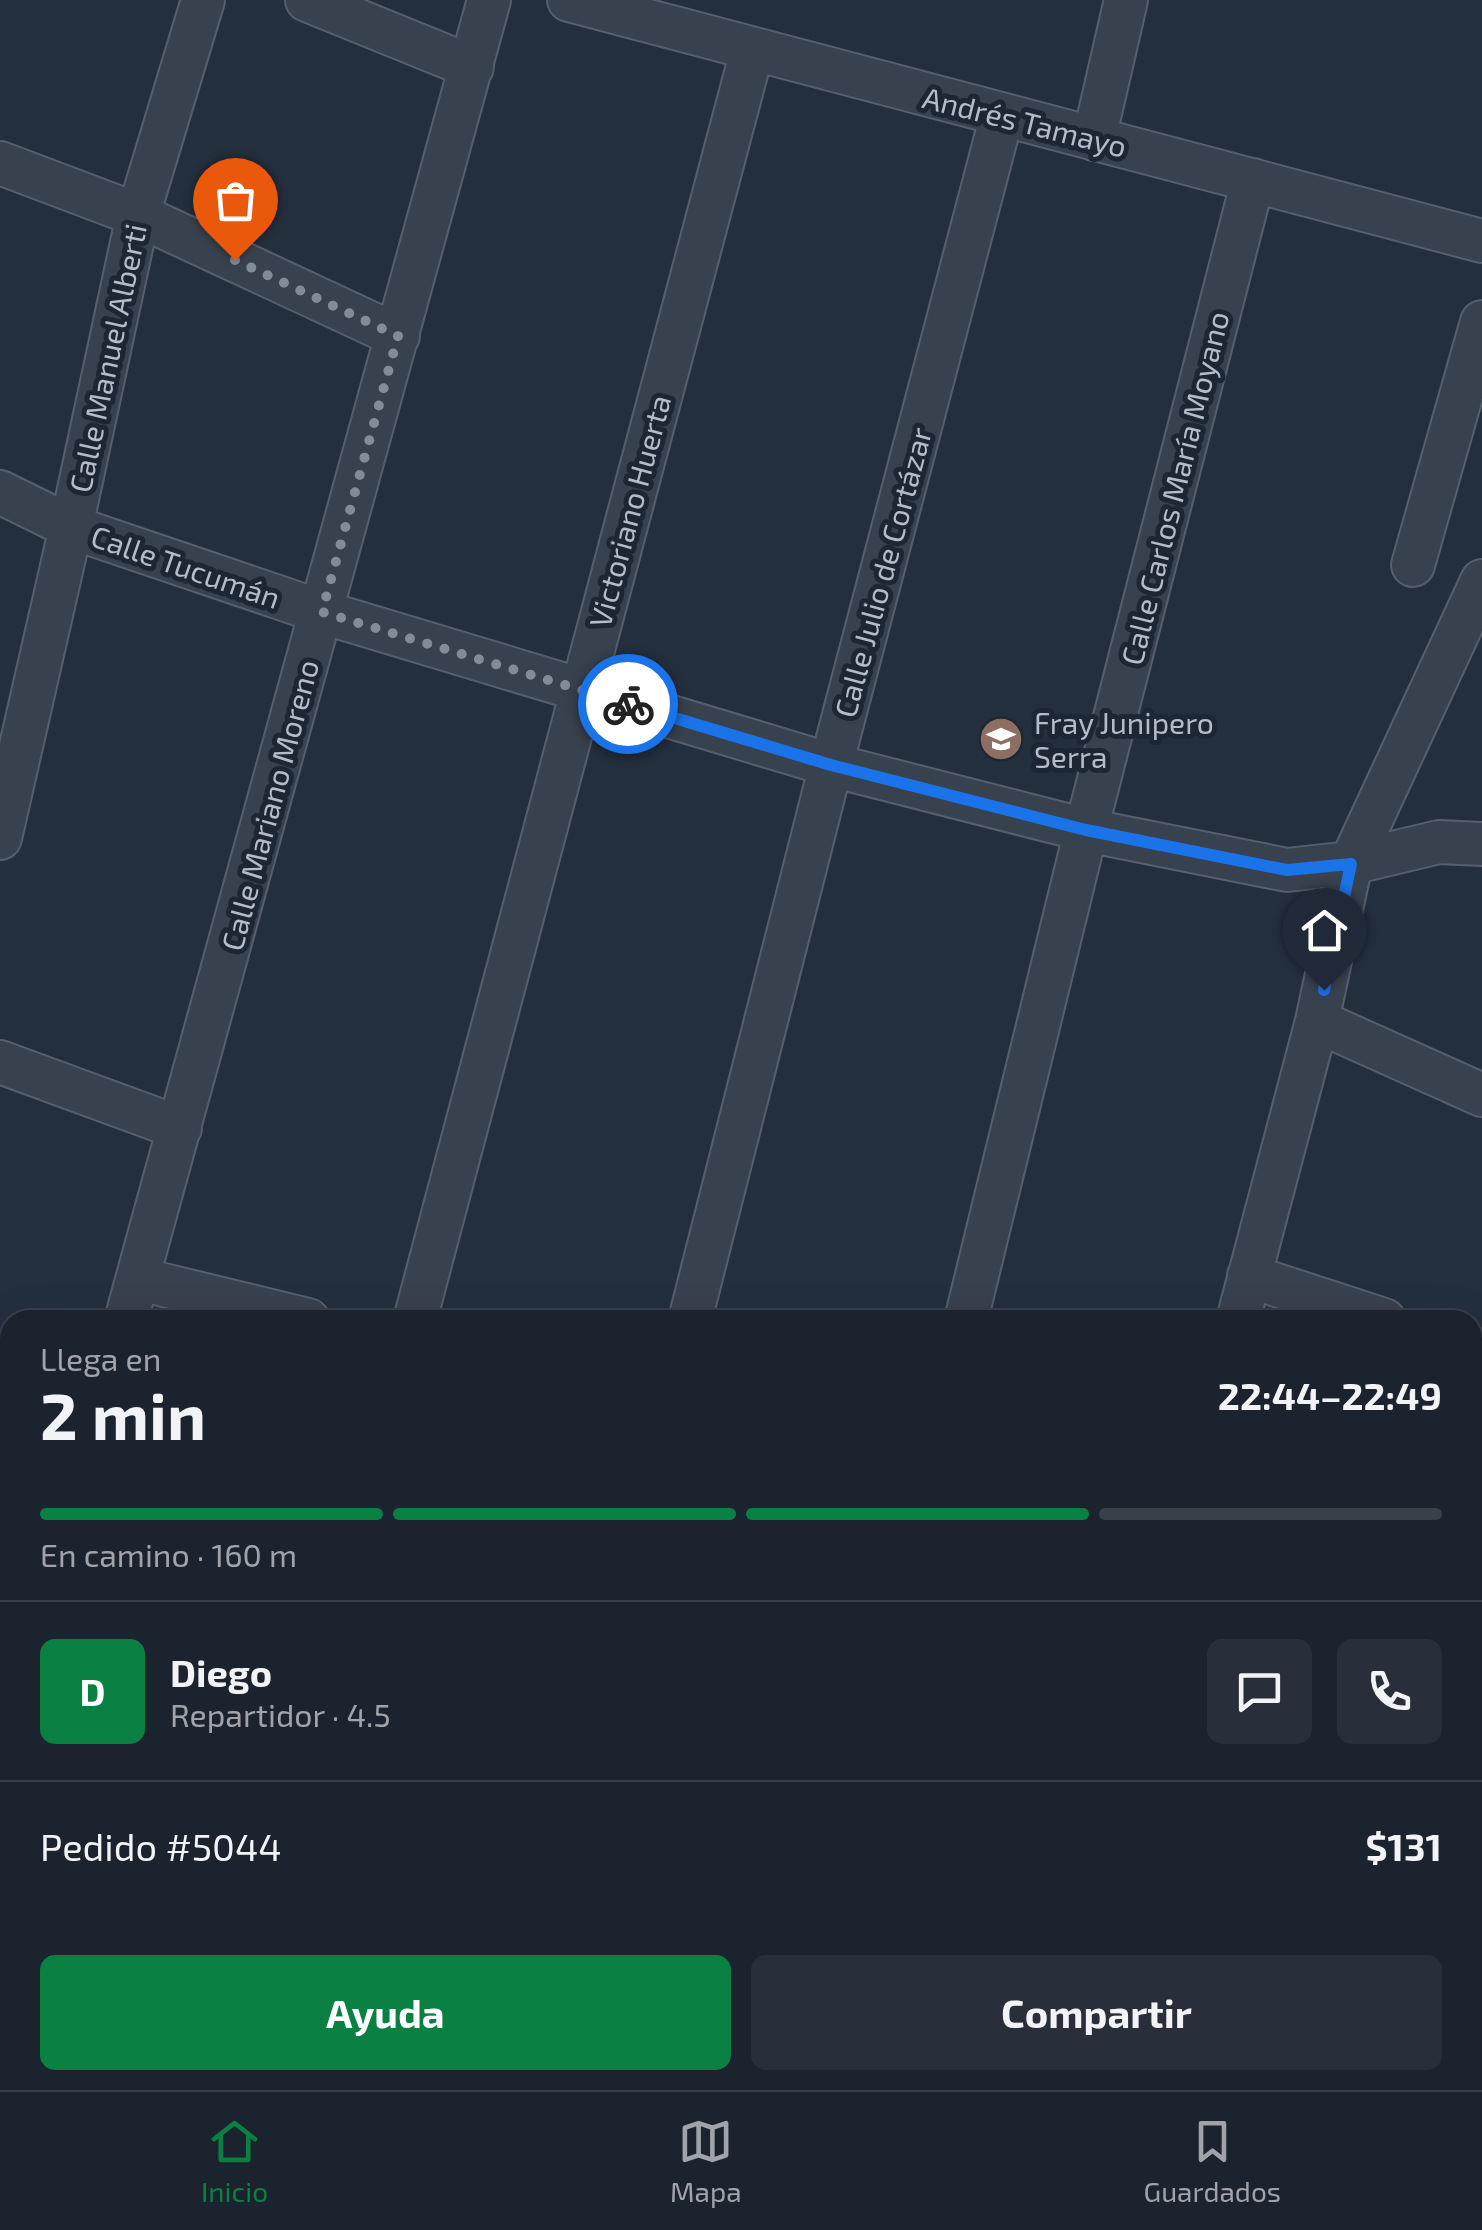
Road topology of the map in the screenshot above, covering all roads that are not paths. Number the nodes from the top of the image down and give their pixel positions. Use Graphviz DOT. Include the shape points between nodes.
graph roads {
  1 [pos="203,0"];
  2 [pos="307,0"];
  3 [pos="489,0"];
  4 [pos="569,0"];
  5 [pos="1126,0"];
  6 [pos="752,51"];
  7 [pos="472,66"];
  8 [pos="1002,115"];
  9 [pos="1094,139"];
  10 [pos="0,163"];
  11 [pos="1253,180"];
  12 [pos="138,215"];
  13 [pos="1482,241"];
  14 [pos="1482,322"];
  15 [pos="398,336"];
  16 [pos="0,492"];
  17 [pos="71,527"];
  18 [pos="1414,566"];
  19 [pos="1482,581"];
  20 [pos="322,612"];
  21 [pos="581,690"];
  22 [pos="831,765"];
  23 [pos="1086,830"];
  24 [pos="0,838"];
  25 [pos="1482,844"];
  26 [pos="1351,864"];
  27 [pos="1316,1022"];
  28 [pos="0,1062"];
  29 [pos="1482,1095"];
  30 [pos="180,1128"];
  31 [pos="1249,1276"];
  32 [pos="139,1280"];
  33 [pos="129,1310"];
  34 [pos="266,1310"];
  35 [pos="418,1310"];
  36 [pos="693,1310"];
  37 [pos="968,1310"];
  38 [pos="1240,1310"];
  39 [pos="1353,1310"];
  1 -- 12 [label="street, Calle Manuel Alberti"];
  2 -- 7 [label="street"];
  3 -- 7 [label="street, Calle Mariano Moreno"];
  4 -- 6 [label="street, Andrés Tamayo"];
  5 -- 9 [label="street"];
  6 -- 8 [label="street, Andrés Tamayo"];
  6 -- 21 [label="street, Victoriano Huerta"];
  7 -- 15 [label="street, Calle Mariano Moreno"];
  8 -- 9 [label="street, Andrés Tamayo"];
  8 -- 22 [label="street, Calle Julio de Cortázar"];
  9 -- 11 [label="street, Andrés Tamayo"];
  10 -- 12 [label="street"];
  11 -- 13 [label="street, Andrés Tamayo"];
  11 -- 23 [label="street, Calle Carlos María Moyano"];
  12 -- 15 [label="street"];
  12 -- 17 [label="street, Calle Manuel Alberti"];
  14 -- 18 [label="street"];
  15 -- 20 [label="street, Calle Mariano Moreno"];
  16 -- 17 [label="street, Calle Tucumán"];
  17 -- 20 [label="street, Calle Tucumán"];
  17 -- 24 [label="street, Calle Manuel Alberti"];
  19 -- 26 [label="street"];
  20 -- 21 [label="street, Calle Tucumán"];
  20 -- 30 [label="street, Calle Mariano Moreno"];
  21 -- 22 [label="street, Calle Tucumán"];
  21 -- 35 [label="street, Victoriano Huerta"];
  22 -- 23 [label="street, Calle Tucumán"];
  22 -- 36 [label="street, Calle Julio de Cortázar"];
  23 -- 26 [label="street, Calle Tucumán" via="1287,870"];
  23 -- 37 [label="street, Calle Carlos María Moyano"];
  25 -- 26 [label="street, Calle Tucumán" via="1439,842"];
  26 -- 27 [label="street"];
  27 -- 29 [label="street"];
  27 -- 31 [label="street"];
  28 -- 30 [label="street"];
  30 -- 32 [label="street, Calle Mariano Moreno"];
  31 -- 38 [label="street"];
  31 -- 39 [label="street"];
  32 -- 33 [label="street, Calle Mariano Moreno"];
  32 -- 34 [label="street"];
}
